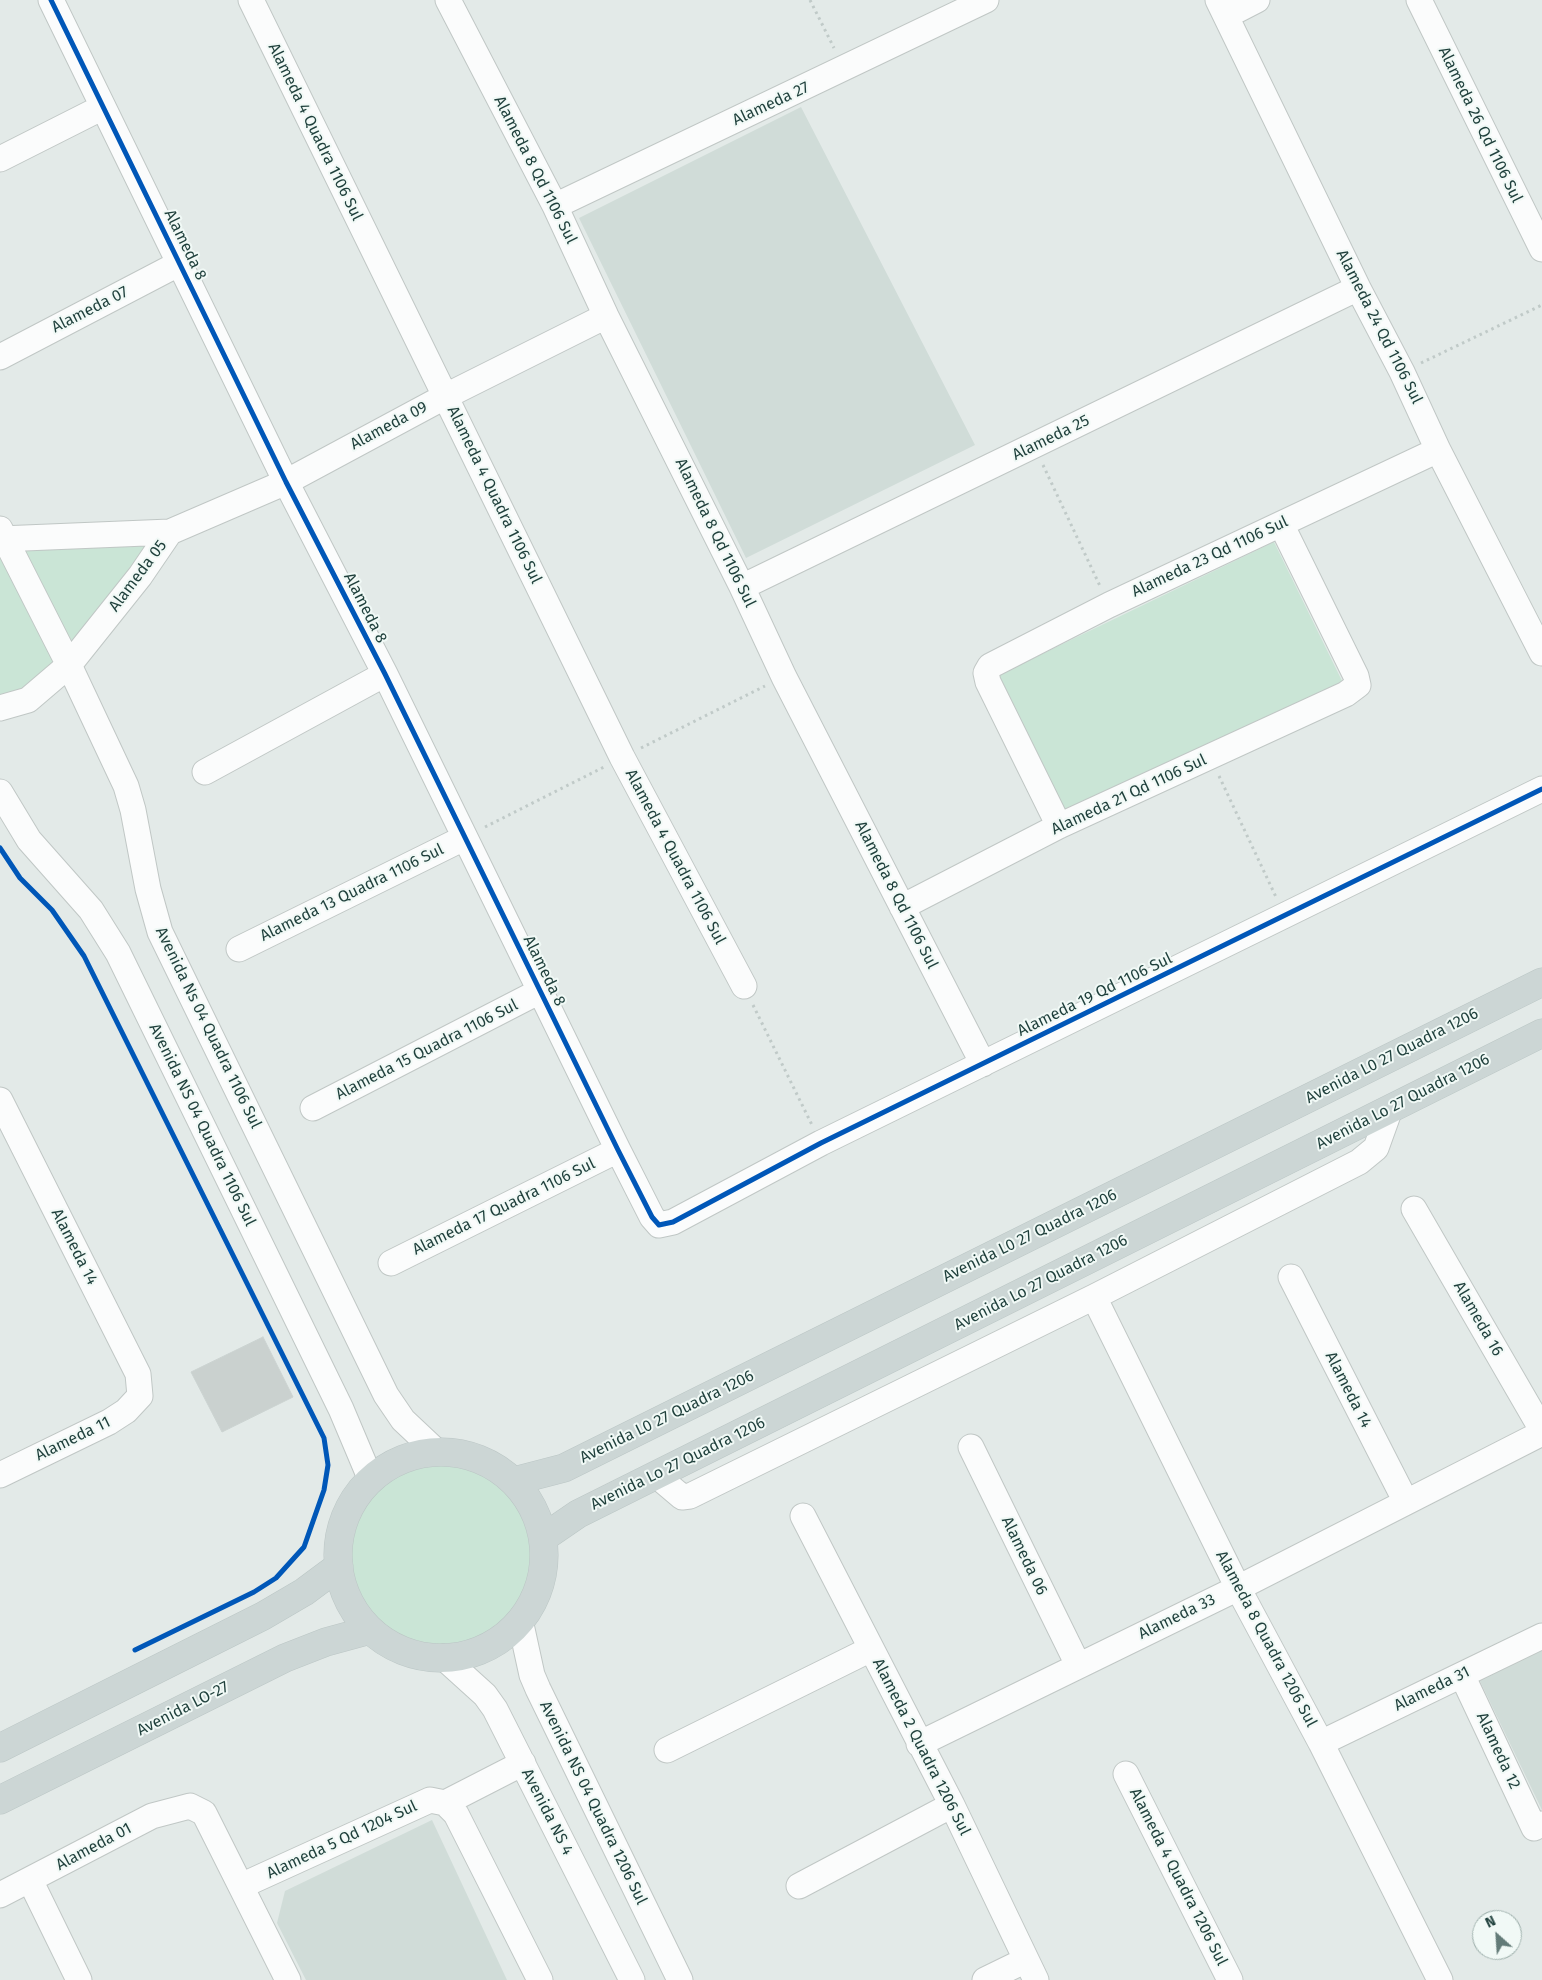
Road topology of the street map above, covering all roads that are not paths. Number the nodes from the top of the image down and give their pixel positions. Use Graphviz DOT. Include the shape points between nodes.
graph roads {
  1 [pos="52,0"];
  2 [pos="251,0"];
  3 [pos="448,0"];
  4 [pos="986,0"];
  5 [pos="1257,0"];
  6 [pos="1419,0"];
  7 [pos="1222,8"];
  8 [pos="103,107"];
  9 [pos="0,159"];
  10 [pos="555,206"];
  11 [pos="1542,249"];
  12 [pos="180,263"];
  13 [pos="1358,288"];
  14 [pos="606,316"];
  15 [pos="0,357"];
  16 [pos="446,396"];
  17 [pos="1438,450"];
  18 [pos="286,482"];
  19 [pos="1281,524"];
  20 [pos="170,532"];
  21 [pos="2,535"];
  22 [pos="742,587"];
  23 [pos="1542,653"];
  24 [pos="69,665"];
  25 [pos="385,674"];
  26 [pos="0,708"];
  27 [pos="205,772"];
  28 [pos="1542,789"];
  29 [pos="0,792"];
  30 [pos="1060,826"];
  31 [pos="464,838"];
  32 [pos="902,906"];
  33 [pos="239,949"];
  34 [pos="1542,982"];
  35 [pos="744,986"];
  36 [pos="540,991"];
  37 [pos="1542,1033"];
  38 [pos="983,1064"];
  39 [pos="0,1100"];
  40 [pos="313,1108"];
  41 [pos="1390,1109"];
  42 [pos="618,1150"];
  43 [pos="1414,1208"];
  44 [pos="659,1225"];
  45 [pos="391,1264"];
  46 [pos="1291,1277"];
  47 [pos="1013,1297"];
  48 [pos="1094,1297"];
  49 [pos="961,1323"];
  50 [pos="1030,1328"];
  51 [pos="979,1353"];
  52 [pos="140,1396"];
  53 [pos="1542,1432"];
  54 [pos="971,1447"];
  55 [pos="437,1452"];
  56 [pos="0,1475"];
  57 [pos="656,1475"];
  58 [pos="371,1480"];
  59 [pos="514,1481"];
  60 [pos="1406,1502"];
  61 [pos="803,1516"];
  62 [pos="543,1538"];
  63 [pos="339,1566"];
  64 [pos="1238,1588"];
  65 [pos="520,1620"];
  66 [pos="370,1630"];
  67 [pos="1542,1636"];
  68 [pos="871,1649"];
  69 [pos="442,1658"];
  70 [pos="1078,1665"];
  71 [pos="1462,1675"];
  72 [pos="1321,1743"];
  73 [pos="918,1744"];
  74 [pos="0,1748"];
  75 [pos="667,1750"];
  76 [pos="523,1763"];
  77 [pos="1126,1774"];
  78 [pos="0,1800"];
  79 [pos="445,1803"];
  80 [pos="952,1805"];
  81 [pos="1538,1826"];
  82 [pos="30,1880"];
  83 [pos="241,1886"];
  84 [pos="798,1886"];
  85 [pos="0,1895"];
  86 [pos="1031,1970"];
  87 [pos="79,1980"];
  88 [pos="288,1980"];
  89 [pos="540,1980"];
  90 [pos="632,1980"];
  91 [pos="680,1980"];
  92 [pos="985,1980"];
  93 [pos="1230,1980"];
  94 [pos="1440,1980"];
  1 -- 8 [label="street, Alameda 8"];
  2 -- 16 [label="street, Alameda 4 Quadra 1106 Sul"];
  3 -- 10 [label="street, Alameda 8 Qd 1106 Sul"];
  4 -- 10 [label="street, Alameda 27"];
  5 -- 7 [label="street"];
  6 -- 11 [label="street, Alameda 26 Qd 1106 Sul"];
  7 -- 13 [label="street, Alameda 24 Qd 1106 Sul"];
  8 -- 9 [label="street"];
  8 -- 12 [label="street, Alameda 8"];
  10 -- 14 [label="street, Alameda 8 Qd 1106 Sul"];
  12 -- 15 [label="street, Alameda 07"];
  12 -- 18 [label="street, Alameda 8"];
  13 -- 17 [label="street, Alameda 24 Qd 1106 Sul"];
  13 -- 22 [label="street, Alameda 25"];
  14 -- 16 [label="street, Alameda 09"];
  14 -- 22 [label="street, Alameda 8 Qd 1106 Sul"];
  16 -- 18 [label="street, Alameda 09"];
  16 -- 35 [label="street, Alameda 4 Quadra 1106 Sul" via="622,757"];
  17 -- 19 [label="street, Alameda 23 Qd 1106 Sul"];
  17 -- 23 [label="street, Alameda 24 Qd 1106 Sul"];
  18 -- 20 [label="street, Alameda 09"];
  18 -- 25 [label="street, Alameda 8"];
  19 -- 30 [label="street, Alameda 23 Qd 1106 Sul" via="1109,605 990,666 986,673 988,682"];
  19 -- 30 [label="street, Alameda 21 Qd 1106 Sul" via="1358,685 1346,694"];
  20 -- 21 [label="street, Alameda 05"];
  20 -- 24 [label="street, Alameda 05" via="140,576"];
  21 -- 24 [label="street, Avenida Ns 04 Quadra 1106 Sul"];
  22 -- 32 [label="street, Alameda 8 Qd 1106 Sul" via="784,677"];
  24 -- 26 [label="street, Alameda 05" via="28,700"];
  24 -- 55 [label="street, Avenida Ns 04 Quadra 1106 Sul" via="126,786 160,932 386,1395 403,1420"];
  25 -- 27 [label="street"];
  25 -- 31 [label="street, Alameda 8"];
  28 -- 38 [label="street, Alameda 19 Qd 1106 Sul"];
  29 -- 58 [label="street, Avenida NS 04 Quadra 1106 Sul" via="28,840 91,910 118,953 341,1409"];
  30 -- 32 [label="street, Alameda 21 Qd 1106 Sul"];
  31 -- 33 [label="street, Alameda 13 Quadra 1106 Sul"];
  31 -- 36 [label="street, Alameda 8"];
  32 -- 38 [label="street, Alameda 8 Qd 1106 Sul"];
  34 -- 59 [label="main road, Avenida L0 27 Quadra 1206" via="564,1468"];
  36 -- 40 [label="street, Alameda 15 Quadra 1106 Sul"];
  36 -- 42 [label="street, Alameda 8"];
  37 -- 41 [label="main road, Avenida Lo 27 Quadra 1206"];
  38 -- 44 [label="street, Alameda 19 Qd 1106 Sul" via="821,1143 673,1222"];
  39 -- 52 [label="street, Alameda 14" via="138,1374"];
  41 -- 47 [label="main road, Avenida Lo 27 Quadra 1206"];
  41 -- 48 [label="street" via="1376,1148 1364,1159"];
  42 -- 44 [label="street, Alameda 8" via="652,1218"];
  42 -- 45 [label="street, Alameda 17 Quadra 1106 Sul"];
  43 -- 53 [label="street, Alameda 16"];
  46 -- 60 [label="street, Alameda 14"];
  47 -- 49 [label="main road, Avenida Lo 27 Quadra 1206"];
  47 -- 50 [label="street"];
  48 -- 50 [label="street"];
  48 -- 64 [label="street, Alameda 8 Quadra 1206 Sul"];
  49 -- 51 [label="street"];
  49 -- 57 [label="main road, Avenida Lo 27 Quadra 1206"];
  50 -- 51 [label="street"];
  51 -- 57 [label="street" via="690,1496 682,1497"];
  52 -- 56 [label="street, Alameda 11" via="109,1422"];
  53 -- 60 [label="street, Alameda 33"];
  54 -- 70 [label="street, Alameda 06"];
  55 -- 58 [label="main road" via="398,1462"];
  55 -- 59 [label="main road" via="478,1458"];
  57 -- 62 [label="main road, Avenida Lo 27 Quadra 1206" via="578,1514"];
  58 -- 63 [label="main road" via="352,1502 341,1528"];
  59 -- 62 [label="main road" via="538,1517"];
  60 -- 64 [label="street, Alameda 33"];
  61 -- 68 [label="street, Alameda 2 Quadra 1206 Sul"];
  62 -- 65 [label="main road" via="544,1568 536,1596"];
  63 -- 66 [label="main road" via="342,1584 353,1608"];
  63 -- 74 [label="main road" via="263,1616"];
  64 -- 70 [label="street, Alameda 33"];
  64 -- 72 [label="street, Alameda 8 Quadra 1206 Sul"];
  65 -- 69 [label="main road" via="486,1648"];
  65 -- 91 [label="street, Avenida NS 04 Quadra 1206 Sul" via="538,1690"];
  66 -- 69 [label="main road" via="392,1645 416,1655"];
  66 -- 78 [label="main road, Avenida LO-27" via="285,1658"];
  67 -- 71 [label="street, Alameda 31"];
  68 -- 73 [label="street, Alameda 2 Quadra 1206 Sul"];
  68 -- 75 [label="street"];
  69 -- 76 [label="street, Avenida NS 4" via="485,1695"];
  70 -- 73 [label="street, Alameda 33"];
  71 -- 72 [label="street, Alameda 31"];
  71 -- 81 [label="street, Alameda 12"];
  72 -- 94 [label="street, Alameda 8 Quadra 1206 Sul"];
  73 -- 80 [label="street, Alameda 2 Quadra 1206 Sul"];
  76 -- 79 [label="street, Alameda 5 Qd 1204 Sul"];
  76 -- 90 [label="street, Avenida NS 4"];
  77 -- 93 [label="street, Alameda 4 Quadra 1206 Sul"];
  79 -- 83 [label="street, Alameda 5 Qd 1204 Sul" via="430,1800"];
  79 -- 89 [label="street" via="456,1814"];
  80 -- 84 [label="street"];
  80 -- 86 [label="street, Alameda 2 Quadra 1206 Sul"];
  82 -- 83 [label="street, Alameda 01" via="152,1816 190,1806 204,1814"];
  82 -- 85 [label="street, Alameda 01"];
  82 -- 87 [label="street"];
  83 -- 88 [label="street"];
  86 -- 92 [label="street"];
}
